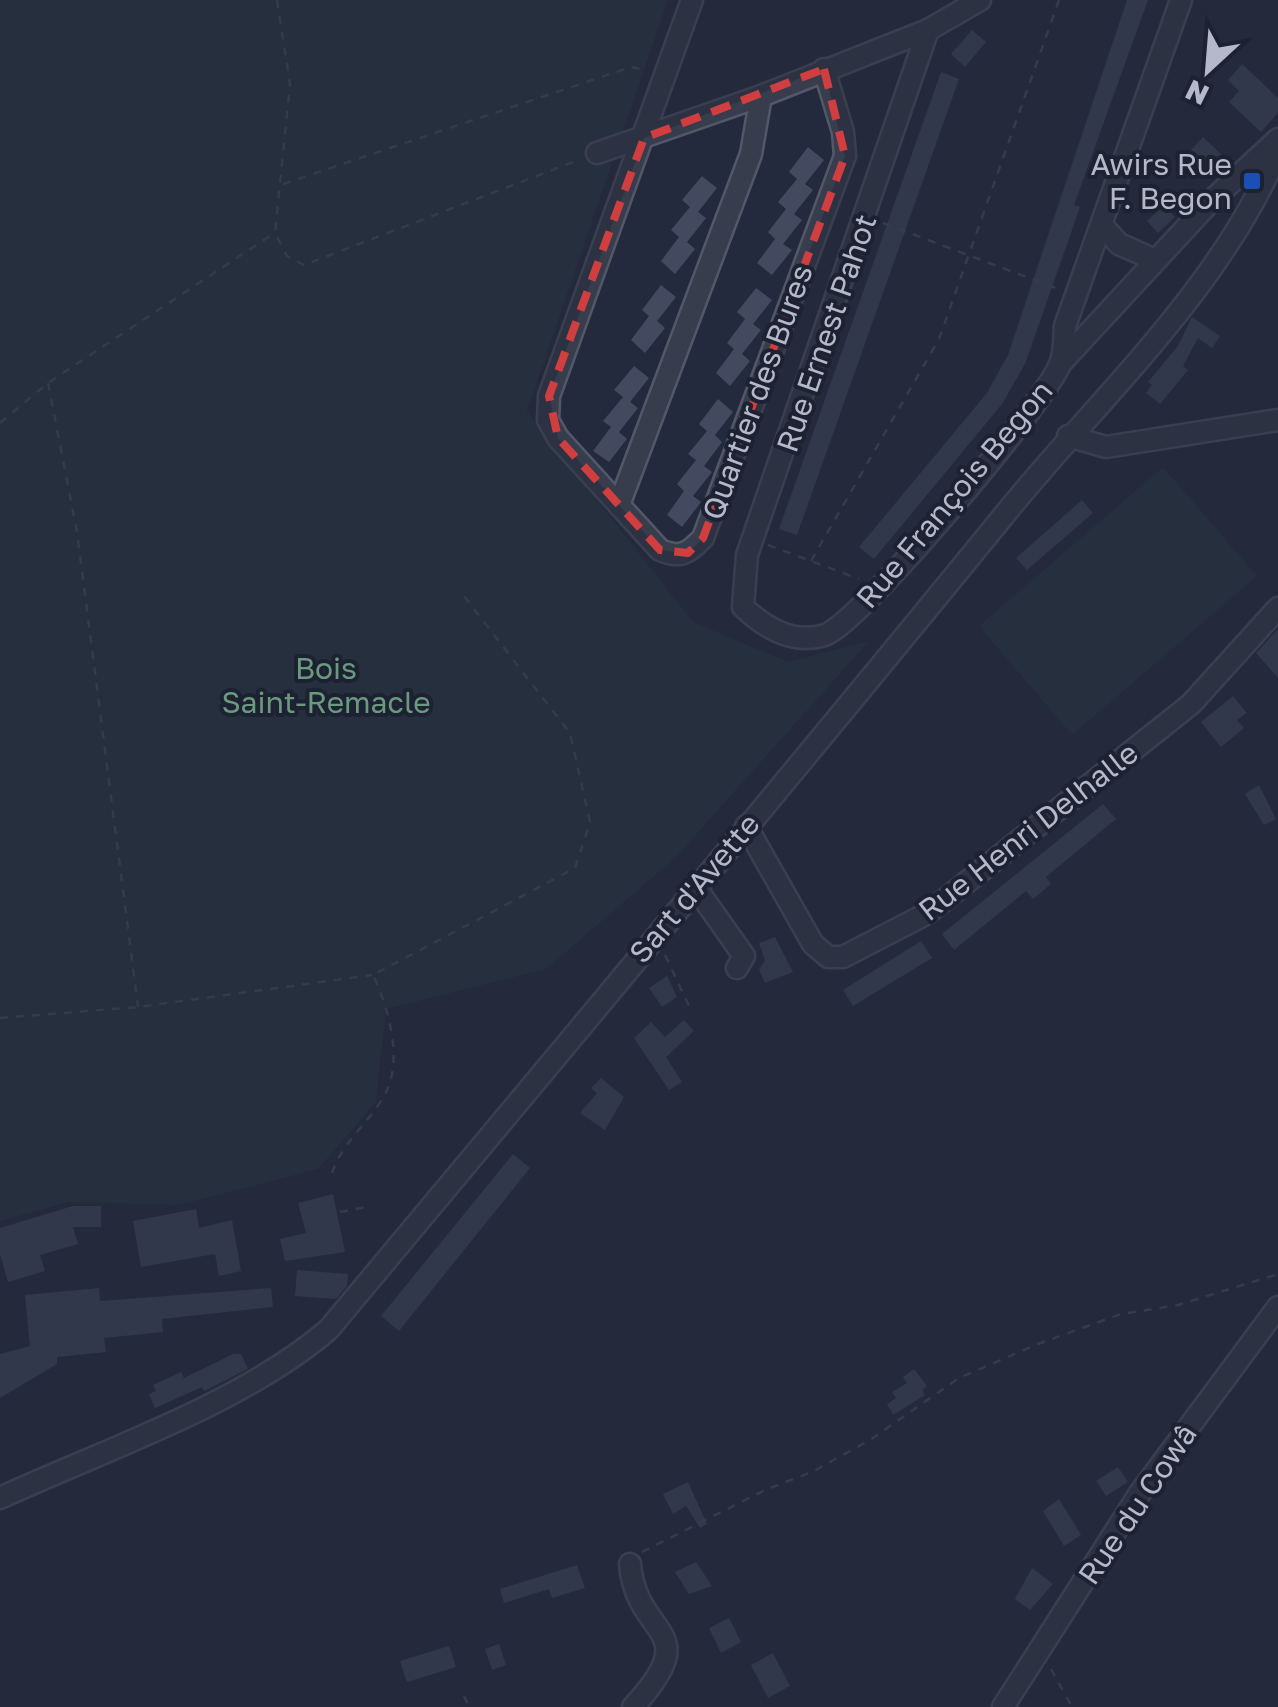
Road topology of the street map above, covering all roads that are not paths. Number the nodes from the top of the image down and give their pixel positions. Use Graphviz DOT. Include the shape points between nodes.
graph roads {
  1 [pos="692,0"];
  2 [pos="980,0"];
  3 [pos="1180,0"];
  4 [pos="928,30"];
  5 [pos="824,69"];
  6 [pos="761,96"];
  7 [pos="644,138"];
  8 [pos="1278,139"];
  9 [pos="1278,151"];
  10 [pos="597,153"];
  11 [pos="1208,203"];
  12 [pos="1242,221"];
  13 [pos="1102,225"];
  14 [pos="1155,260"];
  15 [pos="1061,363"];
  16 [pos="1278,420"];
  17 [pos="1068,436"];
  18 [pos="619,505"];
  19 [pos="1278,608"];
  20 [pos="766,628"];
  21 [pos="746,826"];
  22 [pos="696,888"];
  23 [pos="737,968"];
  24 [pos="1278,1306"];
  25 [pos="0,1498"];
  26 [pos="630,1564"];
  27 [pos="633,1707"];
  28 [pos="1003,1707"];
  1 -- 7 [label="street"];
  2 -- 4 [label="street"];
  3 -- 13 [label="street, Rue François Begon"];
  4 -- 5 [label="street"];
  4 -- 20 [label="street, Rue Ernest Pahot" via="752,539 743,607"];
  5 -- 6 [label="street"];
  5 -- 18 [label="street, Quartier des Bures" via="845,156 704,538 674,556 660,550"];
  6 -- 7 [label="street"];
  6 -- 18 [label="street" via="751,154"];
  7 -- 10 [label="street"];
  7 -- 18 [label="street" via="549,396 548,420 558,438"];
  8 -- 11 [label="street"];
  9 -- 12 [label="street, Sart d'Avette"];
  11 -- 12 [label="street"];
  11 -- 14 [label="street"];
  12 -- 17 [label="street, Sart d'Avette" via="1201,284"];
  13 -- 14 [label="street" via="1119,244"];
  13 -- 15 [label="street, Rue François Begon" via="1065,326"];
  14 -- 15 [label="street"];
  15 -- 20 [label="street, Rue François Begon" via="1033,407 866,605 827,635 793,637"];
  16 -- 17 [label="street" via="1106,447"];
  17 -- 21 [label="street, Sart d'Avette"];
  19 -- 21 [label="street, Rue Henri Delhalle" via="1191,704 928,913 843,957 828,957 813,944"];
  21 -- 22 [label="street, Sart d'Avette"];
  22 -- 23 [label="street" via="744,956"];
  22 -- 25 [label="street, Sart d'Avette" via="329,1329 221,1397"];
  24 -- 28 [label="street, Rue du Cowâ" via="1140,1493"];
  26 -- 27 [label="street" via="638,1596 668,1654 667,1666"];
}
